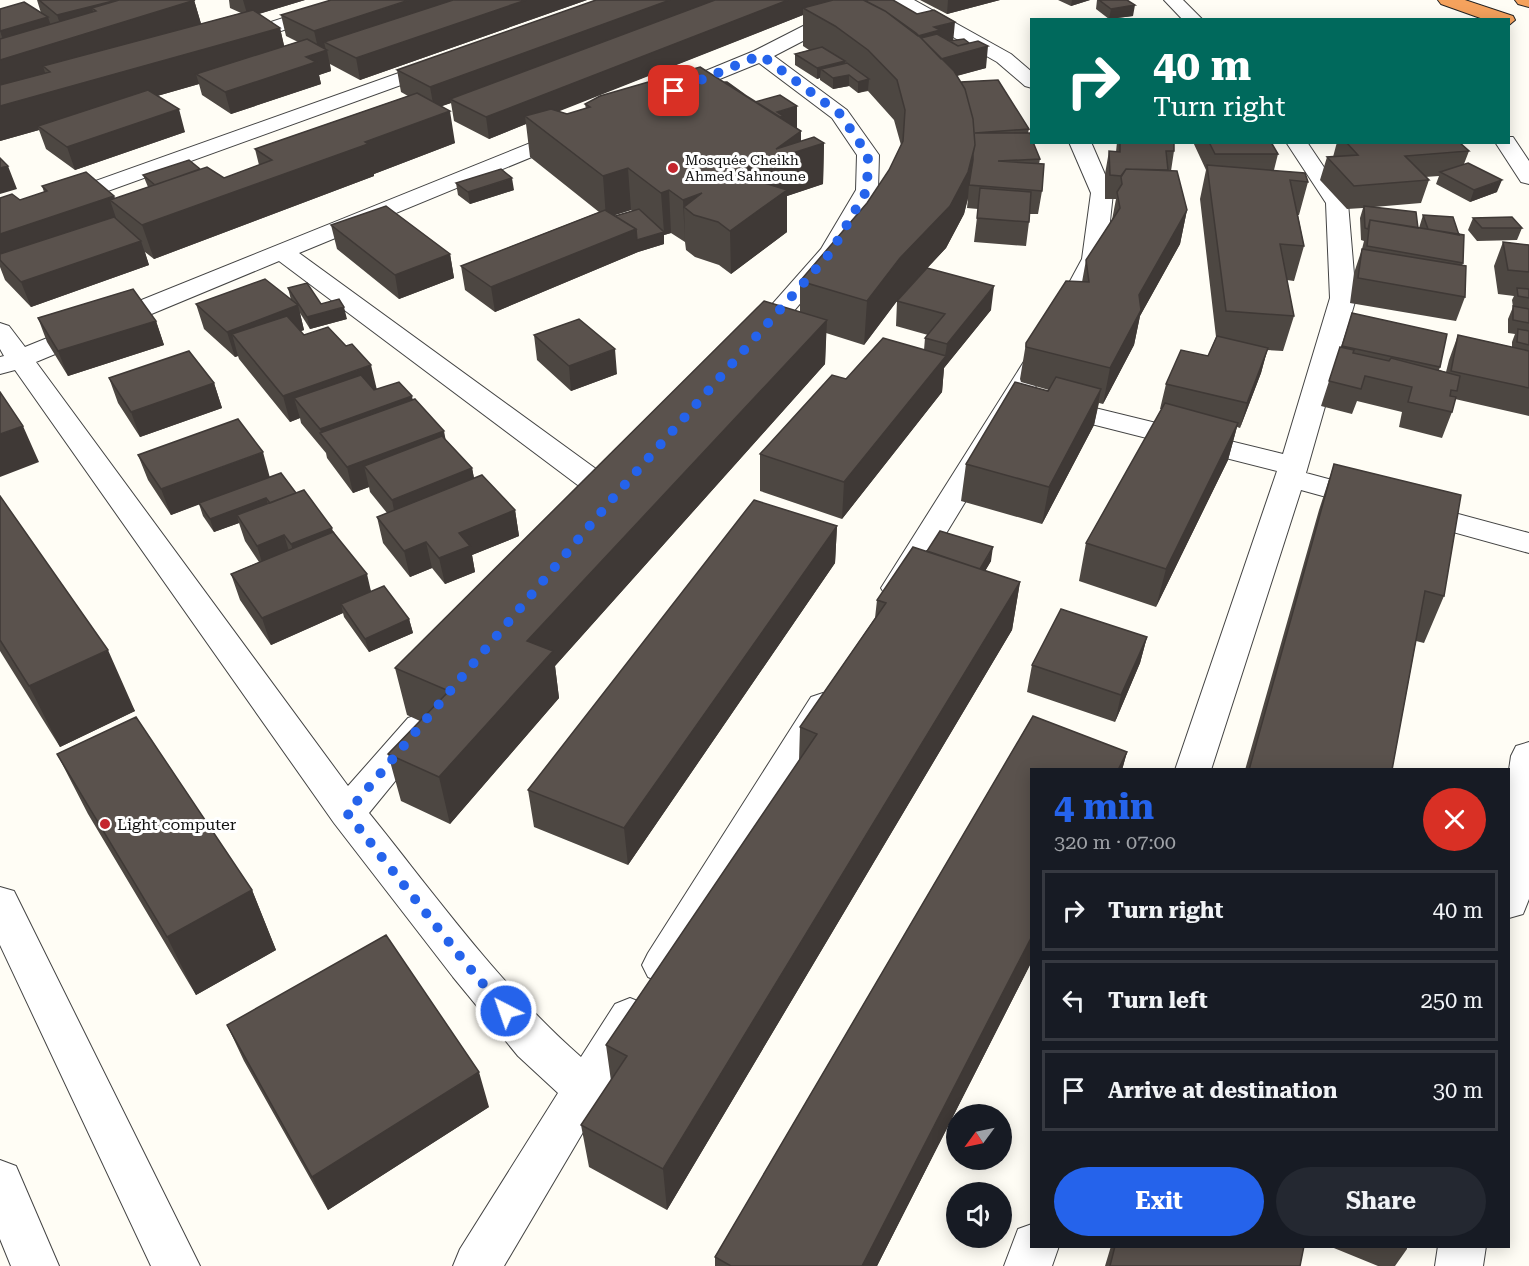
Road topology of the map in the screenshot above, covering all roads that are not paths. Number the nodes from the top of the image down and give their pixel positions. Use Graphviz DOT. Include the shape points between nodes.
graph roads {
  1 [pos="356,0"];
  2 [pos="868,0"];
  3 [pos="901,0"];
  4 [pos="1173,0"];
  5 [pos="1447,0"];
  6 [pos="1524,0"];
  7 [pos="1529,2"];
  8 [pos="1192,18"];
  9 [pos="1502,18"];
  10 [pos="222,44"];
  11 [pos="761,55"];
  12 [pos="462,57"];
  13 [pos="1030,80"];
  14 [pos="652,100"];
  15 [pos="586,127"];
  16 [pos="1081,144"];
  17 [pos="1297,144"];
  18 [pos="1506,144"];
  19 [pos="1529,177"];
  20 [pos="0,223"];
  21 [pos="282,252"];
  22 [pos="7,352"];
  23 [pos="737,360"];
  24 [pos="1016,396"];
  25 [pos="1292,472"];
  26 [pos="614,498"];
  27 [pos="1529,543"];
  28 [pos="883,610"];
  29 [pos="838,682"];
  30 [pos="439,705"];
  31 [pos="1529,756"];
  32 [pos="1194,768"];
  33 [pos="347,813"];
  34 [pos="1510,895"];
  35 [pos="0,903"];
  36 [pos="585,1089"];
  37 [pos="0,1182"];
  38 [pos="1034,1248"];
  39 [pos="1462,1248"];
  40 [pos="35,1266"];
  41 [pos="176,1266"];
  42 [pos="477,1266"];
  43 [pos="1028,1266"];
  44 [pos="1459,1266"];
  1 -- 10 [label="street"];
  2 -- 11 [label="street"];
  3 -- 13 [label="street" via="1004,58"];
  4 -- 8 [label="street"];
  5 -- 9 [label="highway"];
  6 -- 7 [label="highway"];
  11 -- 14 [label="street"];
  11 -- 23 [label="street" via="840,114 868,155 867,190 831,252"];
  12 -- 20 [label="street"];
  15 -- 21 [label="street"];
  16 -- 24 [label="street" via="1102,193 1094,259"];
  17 -- 25 [label="street" via="1337,202 1343,298"];
  18 -- 19 [label="street"];
  21 -- 22 [label="street"];
  21 -- 26 [label="street"];
  22 -- 33 [label="street"];
  24 -- 25 [label="street"];
  24 -- 28 [label="street"];
  25 -- 27 [label="street"];
  25 -- 32 [label="street"];
  29 -- 36 [label="street"];
  30 -- 33 [label="street"];
  31 -- 34 [label="street"];
  33 -- 36 [label="street" via="533,1042"];
  35 -- 41 [label="street"];
  36 -- 42 [label="street"];
  37 -- 40 [label="street"];
  38 -- 43 [label="street"];
  39 -- 44 [label="street"];
}
